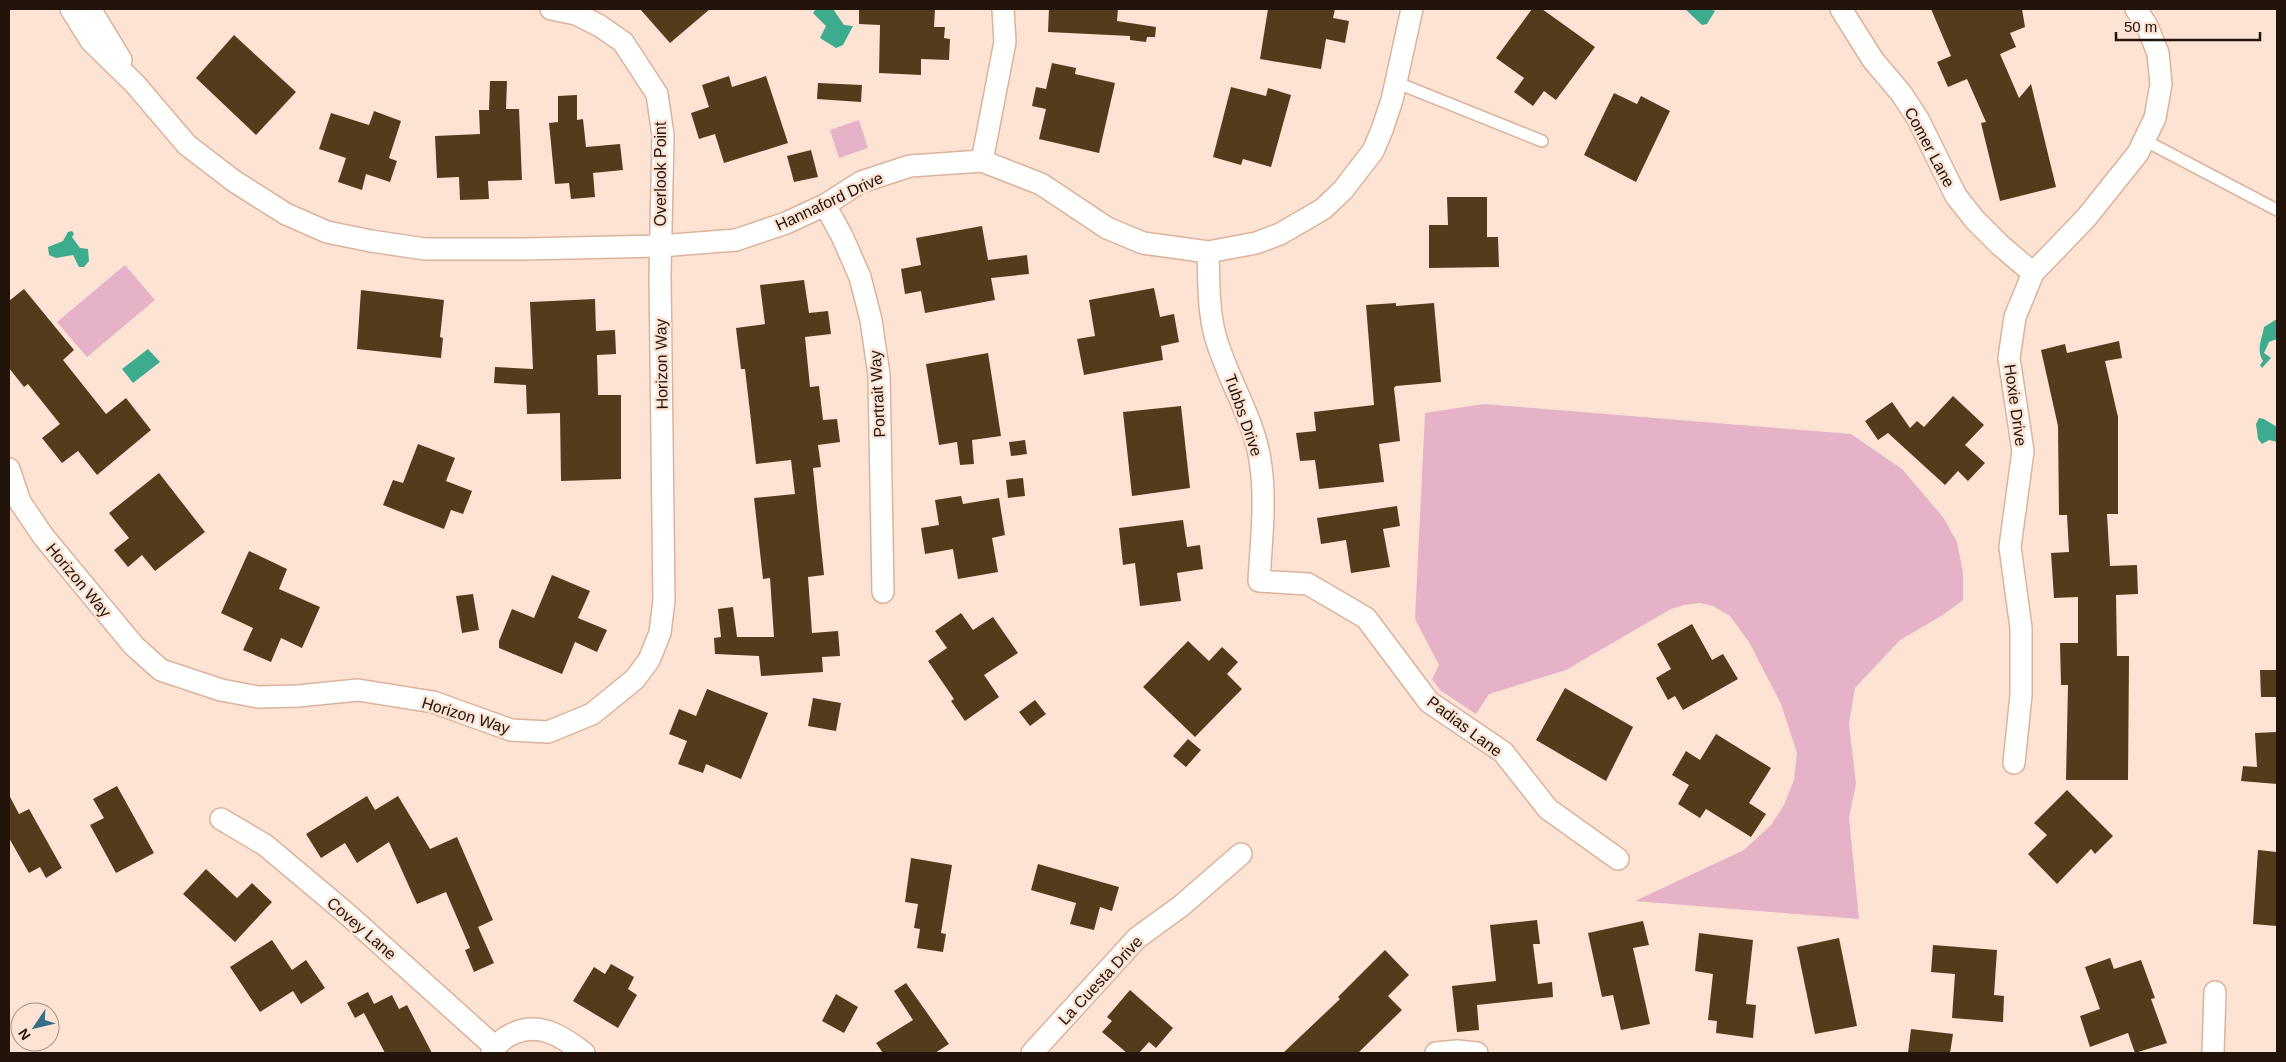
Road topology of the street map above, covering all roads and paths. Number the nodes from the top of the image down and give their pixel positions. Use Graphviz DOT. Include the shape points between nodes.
graph roads {
  1 [pos="71,9"];
  2 [pos="90,9"];
  3 [pos="551,9"];
  4 [pos="1003,9"];
  5 [pos="1412,9"];
  6 [pos="1841,9"];
  7 [pos="2136,9"];
  8 [pos="1395,82"];
  9 [pos="135,84"];
  10 [pos="2144,140"];
  11 [pos="1542,141"];
  12 [pos="982,161"];
  13 [pos="825,205"];
  14 [pos="2277,210"];
  15 [pos="660,246"];
  16 [pos="1208,252"];
  17 [pos="2033,273"];
  18 [pos="9,469"];
  19 [pos="1259,581"];
  20 [pos="883,592"];
  21 [pos="2014,763"];
  22 [pos="221,819"];
  23 [pos="1241,854"];
  24 [pos="1618,859"];
  25 [pos="2215,992"];
  26 [pos="494,1050"];
  27 [pos="584,1053"];
  28 [pos="1032,1053"];
  29 [pos="1436,1053"];
  30 [pos="1477,1053"];
  31 [pos="2213,1053"];
  1 -- 9 [label="street, Hannaford Drive" via="91,41"];
  2 -- 9 [label="street, Hannaford Drive"];
  3 -- 15 [label="street, Overlook Point" via="576,14 623,42 657,94 662,136"];
  4 -- 12 [label="street" via="1005,42"];
  5 -- 8 [label="street, Hannaford Drive"];
  6 -- 17 [label="street, Comer Lane" via="1873,60 1918,119 1956,196 1975,220"];
  7 -- 10 [label="street, Hoxie Drive" via="2158,53 2161,84 2155,118"];
  8 -- 11 [label="lane"];
  8 -- 16 [label="street, Hannaford Drive" via="1373,151 1344,190 1303,223 1280,234 1256,243"];
  9 -- 15 [label="street, Hannaford Drive" via="187,145 286,214 327,232 425,249"];
  10 -- 14 [label="lane"];
  10 -- 17 [label="street, Hoxie Drive" via="2138,153 2086,218"];
  12 -- 13 [label="street, Hannaford Drive" via="910,166 861,182"];
  12 -- 16 [label="street, Hannaford Drive" via="1040,184 1107,228 1143,244"];
  13 -- 15 [label="street, Hannaford Drive" via="736,240"];
  13 -- 20 [label="street, Portrait Way" via="860,277 879,374"];
  15 -- 18 [label="street, Horizon Way" via="664,600 660,633 649,660 628,685 592,714 548,732 511,730 433,702 358,690 258,697 221,690 161,670 134,646 42,536 20,502"];
  16 -- 19 [label="street, Tubbs Drive" via="1215,335 1250,421 1261,466 1263,506"];
  17 -- 21 [label="street, Hoxie Drive" via="2015,317 2009,358 2023,451 2010,547 2021,628 2021,695"];
  19 -- 24 [label="street, Padias Lane" via="1308,584 1366,618 1430,702 1503,752 1548,810"];
  22 -- 26 [label="street, Covey Lane" via="265,845 346,914"];
  23 -- 28 [label="street, La Cuesta Drive" via="1181,906 1137,938"];
  25 -- 31 [label="street"];
  26 -- 27 [label="street" via="509,1036 535,1028 552,1032"];
  29 -- 30 [label="street"];
}
